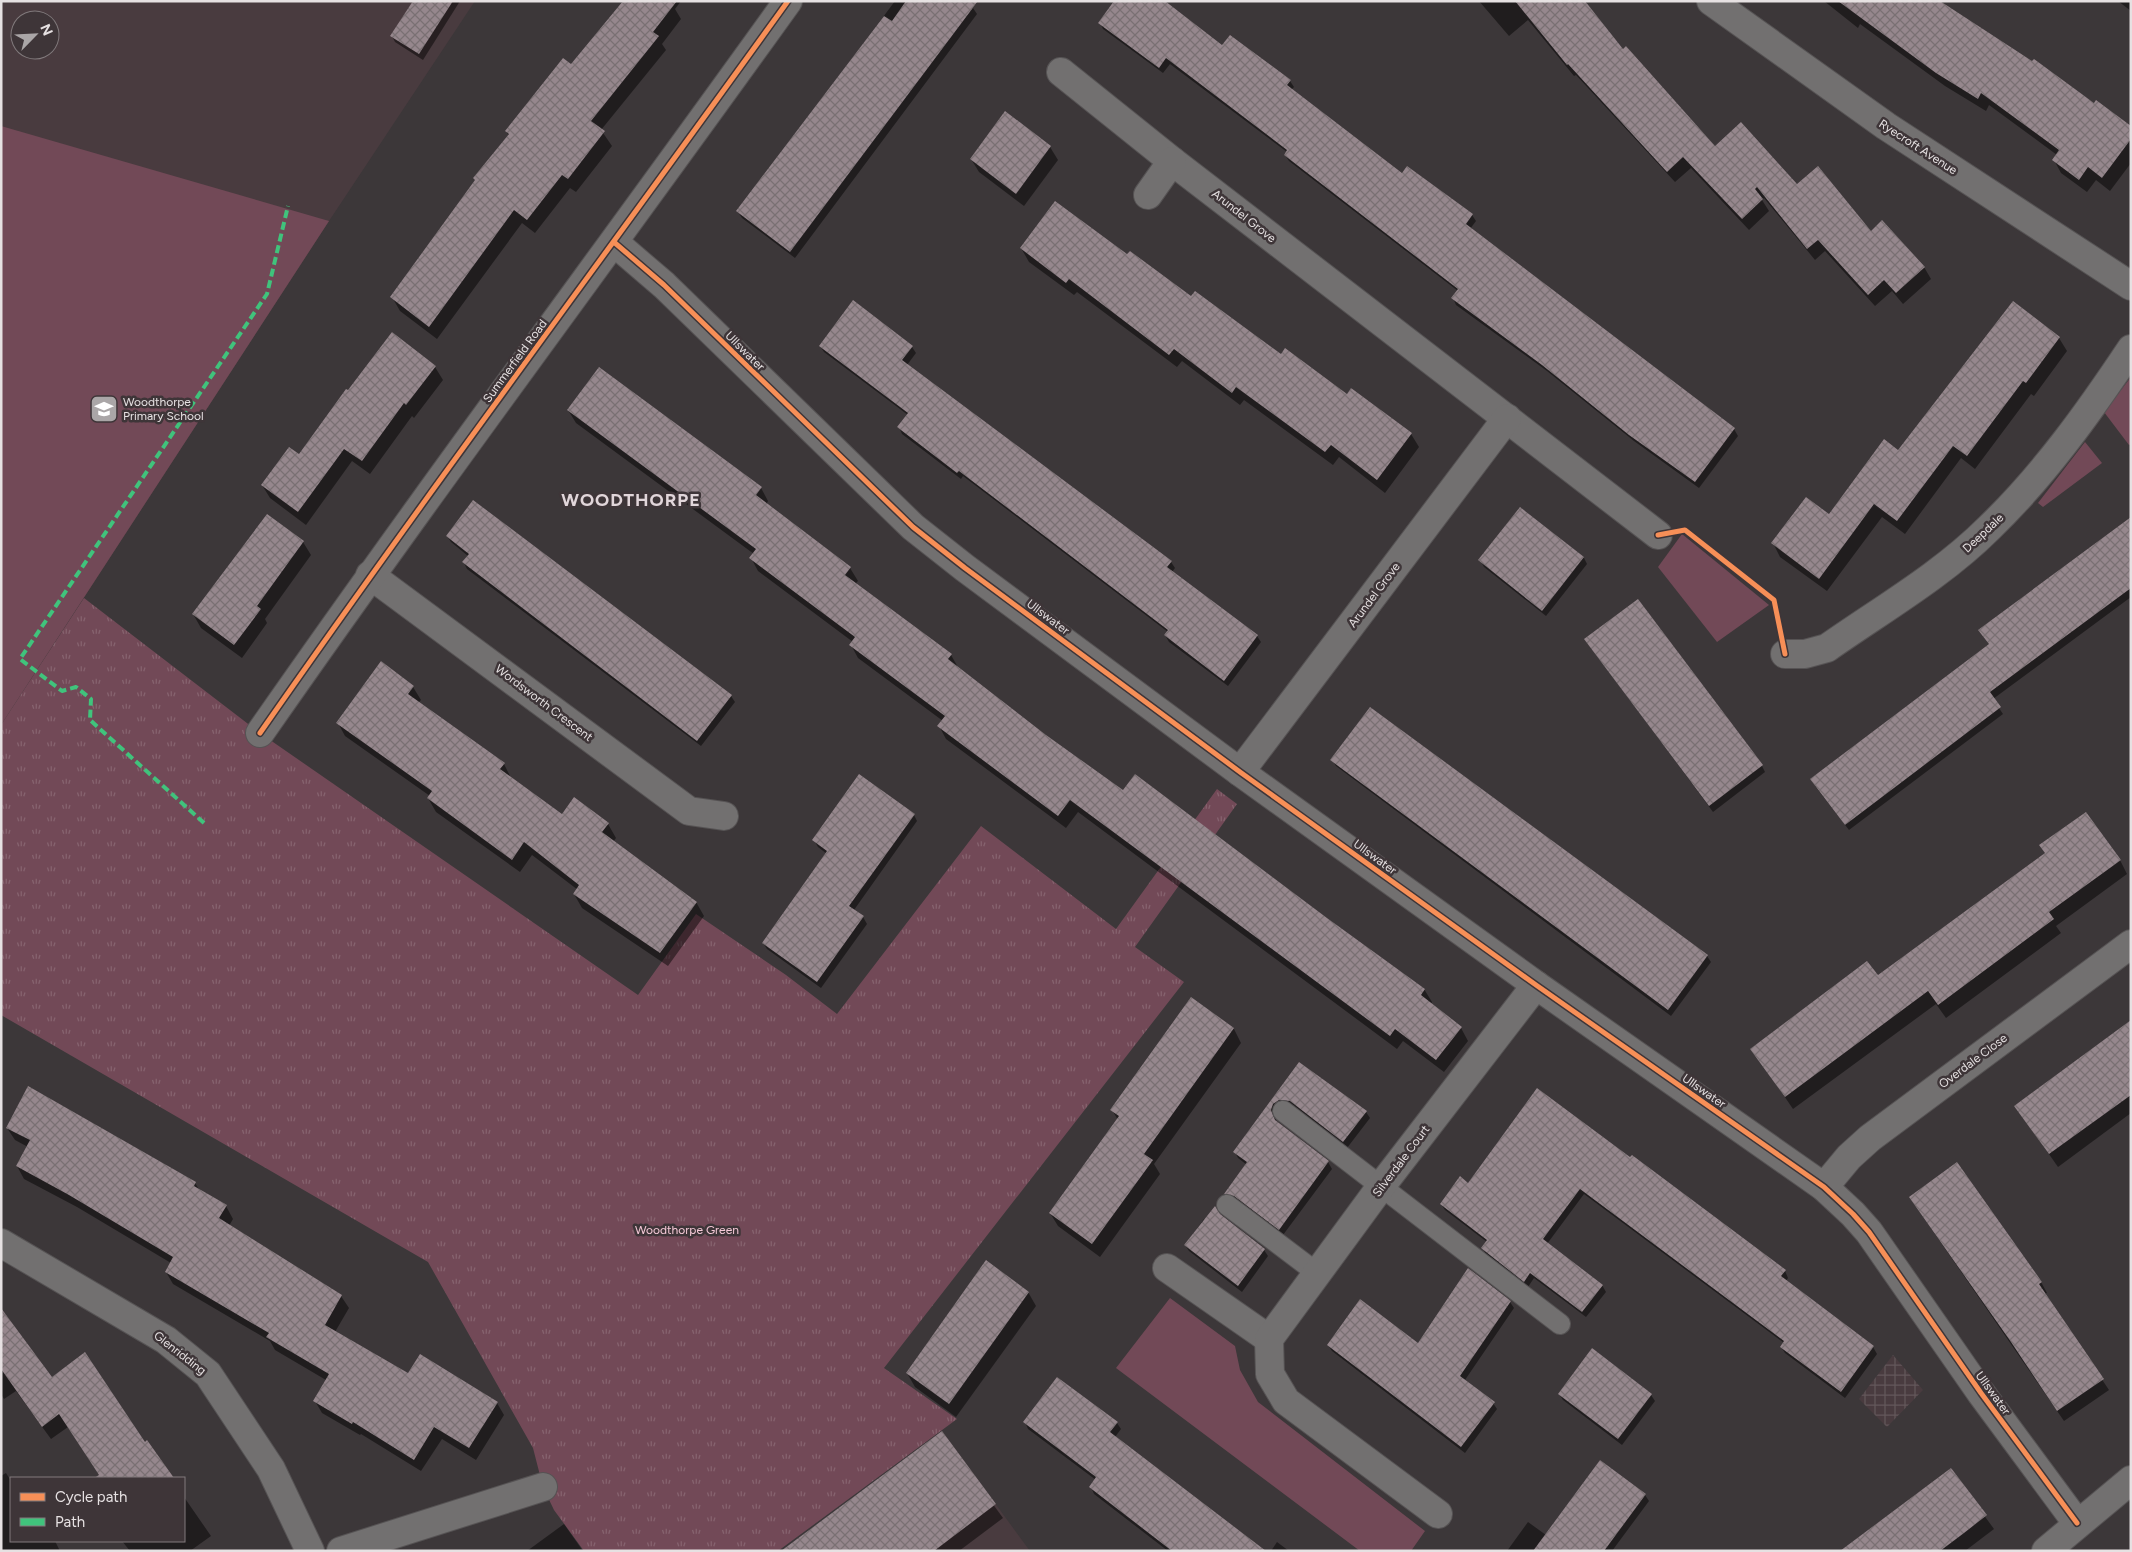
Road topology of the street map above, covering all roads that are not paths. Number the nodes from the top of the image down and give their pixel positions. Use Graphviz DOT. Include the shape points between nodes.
graph roads {
  1 [pos="788,1"];
  2 [pos="1711,1"];
  3 [pos="1061,72"];
  4 [pos="1172,161"];
  5 [pos="1148,195"];
  6 [pos="614,243"];
  7 [pos="2131,286"];
  8 [pos="2131,349"];
  9 [pos="1507,418"];
  10 [pos="1658,535"];
  11 [pos="370,575"];
  12 [pos="1785,654"];
  13 [pos="260,733"];
  14 [pos="1240,772"];
  15 [pos="724,816"];
  16 [pos="2131,944"];
  17 [pos="1536,985"];
  18 [pos="1282,1111"];
  19 [pos="1382,1185"];
  20 [pos="1824,1187"];
  21 [pos="1227,1205"];
  22 [pos="1,1243"];
  23 [pos="1167,1268"];
  24 [pos="1317,1273"];
  25 [pos="1560,1324"];
  26 [pos="1269,1339"];
  27 [pos="2131,1480"];
  28 [pos="543,1487"];
  29 [pos="1438,1514"];
  30 [pos="2077,1523"];
  31 [pos="310,1551"];
  32 [pos="341,1551"];
  33 [pos="2046,1551"];
  1 -- 6 [label="street, Summerfield Road"];
  2 -- 7 [label="street, Ryecroft Avenue" via="1886,126"];
  3 -- 4 [label="street, Arundel Grove"];
  4 -- 5 [label="street"];
  4 -- 9 [label="street, Arundel Grove"];
  6 -- 11 [label="street, Summerfield Road"];
  6 -- 14 [label="street, Ullswater" via="664,285 913,527"];
  8 -- 12 [label="street, Deepdale" via="2050,461 1988,529 1957,556 1827,648 1804,654"];
  9 -- 10 [label="street, Arundel Grove"];
  9 -- 14 [label="street, Arundel Grove"];
  11 -- 13 [label="street, Summerfield Road"];
  11 -- 15 [label="street, Wordsworth Crescent" via="689,811"];
  14 -- 17 [label="street, Ullswater"];
  16 -- 20 [label="street, Overdale Close" via="1870,1138"];
  17 -- 19 [label="street, Silverdale Court"];
  17 -- 20 [label="street, Ullswater"];
  18 -- 19 [label="lane"];
  19 -- 24 [label="street, Silverdale Court"];
  19 -- 25 [label="lane"];
  20 -- 30 [label="street, Ullswater" via="1869,1232 1981,1393"];
  21 -- 24 [label="lane"];
  22 -- 31 [label="street, Glenridding" via="166,1340 208,1374 271,1469"];
  23 -- 26 [label="street"];
  24 -- 26 [label="street, Silverdale Court"];
  26 -- 29 [label="street" via="1270,1374 1286,1401"];
  27 -- 30 [label="street"];
  28 -- 32 [label="street"];
  30 -- 33 [label="street"];
}
